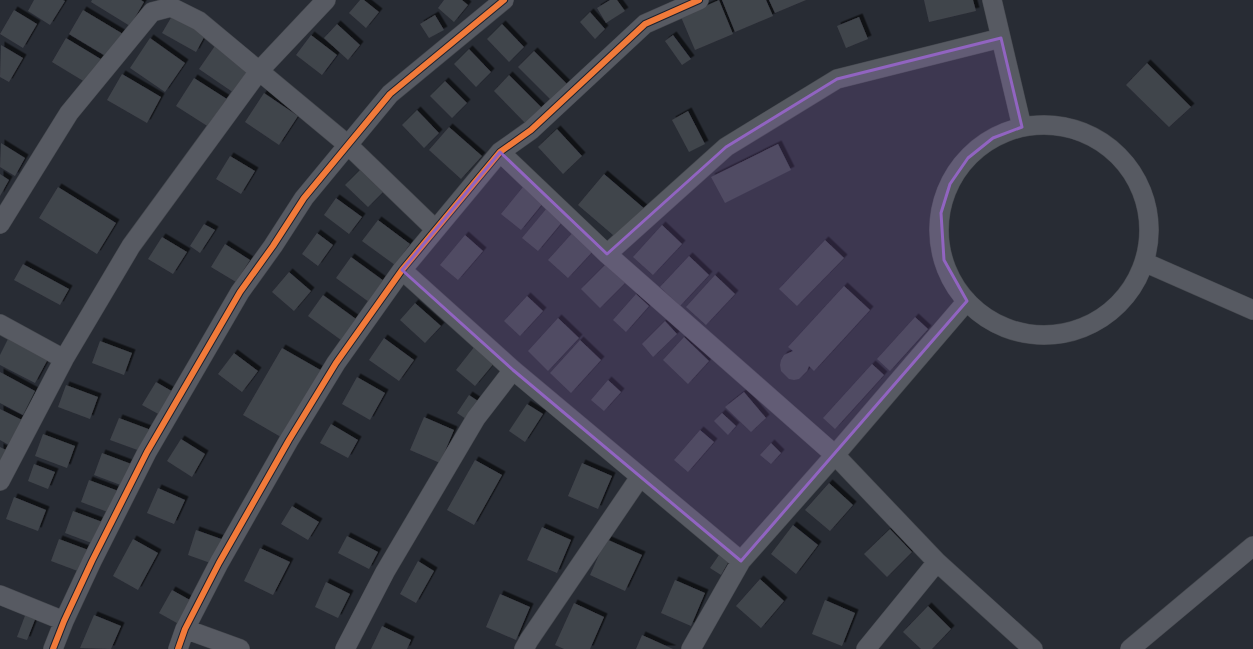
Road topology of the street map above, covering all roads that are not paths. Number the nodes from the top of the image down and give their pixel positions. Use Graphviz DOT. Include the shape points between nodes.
graph roads {
  1 [pos="326,0"];
  2 [pos="504,0"];
  3 [pos="699,0"];
  4 [pos="992,0"];
  5 [pos="1001,38"];
  6 [pos="259,71"];
  7 [pos="1022,127"];
  8 [pos="348,144"];
  9 [pos="500,152"];
  10 [pos="0,224"];
  11 [pos="436,229"];
  12 [pos="607,254"];
  13 [pos="1144,262"];
  14 [pos="402,270"];
  15 [pos="967,301"];
  16 [pos="1253,310"];
  17 [pos="0,324"];
  18 [pos="64,359"];
  19 [pos="513,370"];
  20 [pos="835,455"];
  21 [pos="640,476"];
  22 [pos="0,480"];
  23 [pos="1253,546"];
  24 [pos="741,561"];
  25 [pos="937,562"];
  26 [pos="0,594"];
  27 [pos="64,621"];
  28 [pos="185,629"];
  29 [pos="54,649"];
  30 [pos="178,649"];
  31 [pos="240,649"];
  32 [pos="345,649"];
  33 [pos="524,649"];
  34 [pos="691,649"];
  35 [pos="866,649"];
  36 [pos="1033,649"];
  37 [pos="1130,649"];
  1 -- 6 [label="street"];
  2 -- 8 [label="street" via="390,94"];
  3 -- 9 [label="street" via="645,24 531,130"];
  4 -- 5 [label="street"];
  5 -- 7 [label="street"];
  5 -- 12 [label="street" via="837,79 726,147"];
  6 -- 8 [label="street"];
  6 -- 10 [label="street" via="199,21 171,8 152,12 69,113"];
  6 -- 18 [label="street" via="131,246"];
  7 -- 13 [label="street" via="1053,125 1084,132 1111,148 1122,159 1139,186 1146,208 1149,231"];
  7 -- 15 [label="street" via="993,138 974,152 958,170 944,198 940,245 949,275"];
  8 -- 11 [label="street"];
  8 -- 27 [label="street" via="304,198 240,292 147,452"];
  9 -- 11 [label="street"];
  9 -- 12 [label="street"];
  11 -- 14 [label="street"];
  12 -- 20 [label="street"];
  13 -- 15 [label="street" via="1130,290 1109,313 1081,329 1066,333 1020,333 991,321"];
  13 -- 16 [label="street"];
  14 -- 19 [label="street"];
  14 -- 28 [label="street" via="336,363 289,440"];
  15 -- 20 [label="street"];
  17 -- 18 [label="street"];
  18 -- 22 [label="street"];
  19 -- 21 [label="street"];
  19 -- 32 [label="street" via="472,425 385,572"];
  20 -- 24 [label="street"];
  20 -- 25 [label="street"];
  21 -- 24 [label="street"];
  21 -- 33 [label="street"];
  23 -- 37 [label="street"];
  24 -- 34 [label="street"];
  25 -- 35 [label="street"];
  25 -- 36 [label="street"];
  26 -- 27 [label="street"];
  27 -- 29 [label="street"];
  28 -- 30 [label="street"];
  28 -- 31 [label="street"];
}
